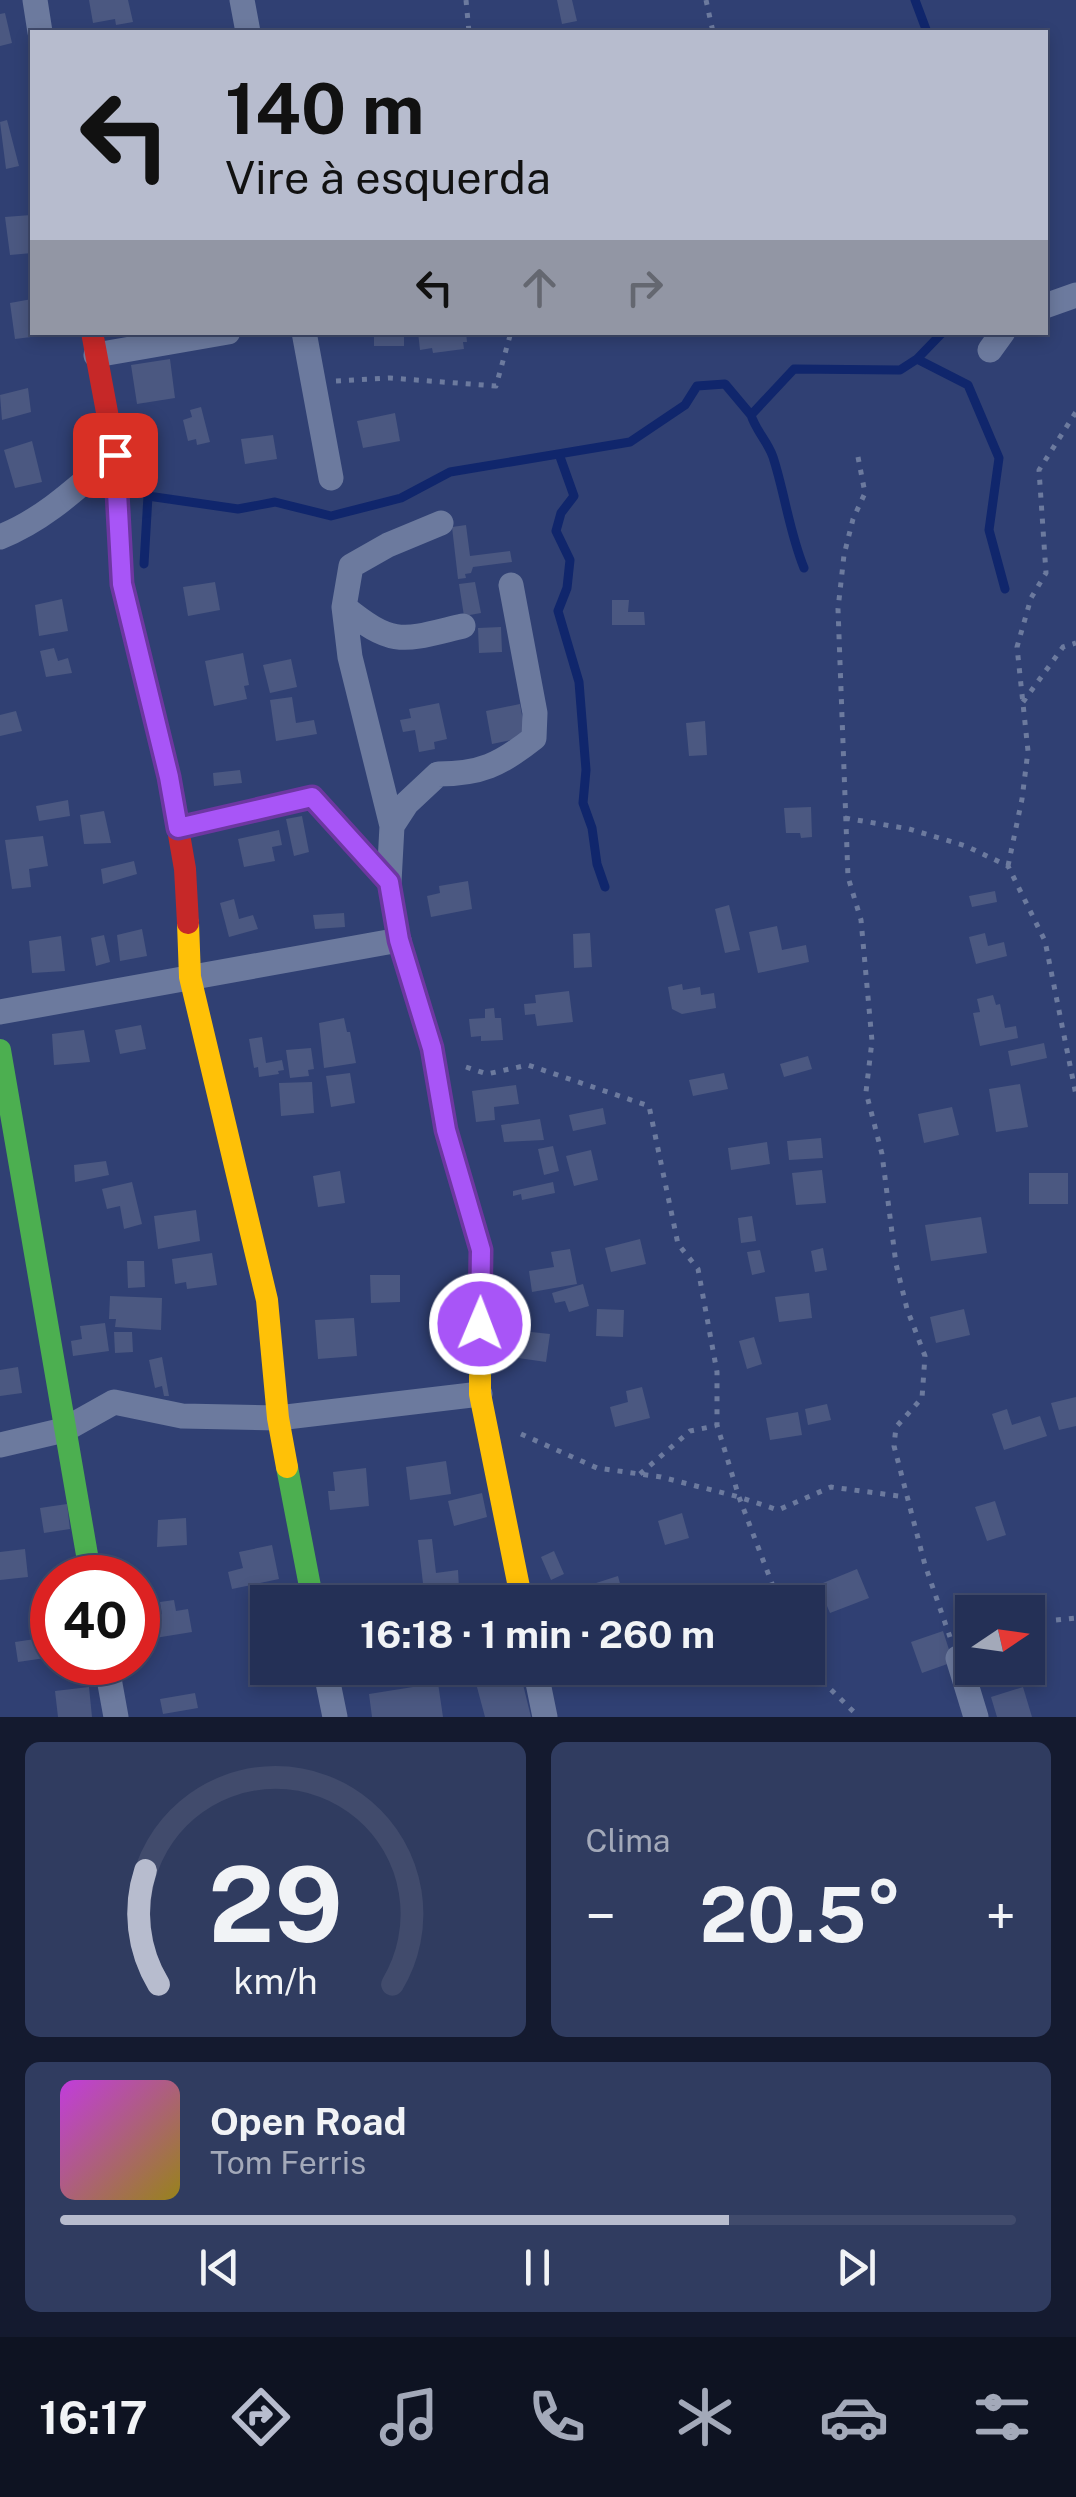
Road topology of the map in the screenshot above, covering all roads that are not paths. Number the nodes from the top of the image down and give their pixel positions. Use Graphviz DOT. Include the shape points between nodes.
graph roads {
  1 [pos="34,0"];
  2 [pos="242,0"];
  3 [pos="40,30"];
  4 [pos="248,30"];
  5 [pos="1076,296"];
  6 [pos="1048,305"];
  7 [pos="194,335"];
  8 [pos="305,335"];
  9 [pos="94,344"];
  10 [pos="115,455"];
  11 [pos="331,478"];
  12 [pos="440,522"];
  13 [pos="0,537"];
  14 [pos="511,585"];
  15 [pos="344,607"];
  16 [pos="463,626"];
  17 [pos="392,826"];
  18 [pos="178,828"];
  19 [pos="389,882"];
  20 [pos="399,940"];
  21 [pos="190,977"];
  22 [pos="0,1012"];
  23 [pos="0,1050"];
  24 [pos="480,1394"];
  25 [pos="278,1418"];
  26 [pos="64,1430"];
  27 [pos="0,1445"];
  28 [pos="87,1555"];
  29 [pos="310,1585"];
  30 [pos="519,1585"];
  31 [pos="110,1685"];
  32 [pos="329,1685"];
  33 [pos="538,1685"];
  34 [pos="966,1685"];
  35 [pos="116,1717"];
  36 [pos="335,1717"];
  37 [pos="545,1717"];
  38 [pos="976,1717"];
  1 -- 3 [label="street"];
  2 -- 4 [label="street"];
  5 -- 6 [label="street"];
  7 -- 9 [label="street"];
  8 -- 11 [label="street"];
  9 -- 10 [label="street"];
  10 -- 13 [label="street" via="38,518"];
  10 -- 18 [label="street" via="122,584"];
  12 -- 15 [label="street" via="351,566"];
  14 -- 17 [label="street" via="534,738 474,774 438,774"];
  15 -- 16 [label="street" via="399,639"];
  15 -- 17 [label="street"];
  17 -- 19 [label="street"];
  18 -- 19 [label="street" via="312,797"];
  18 -- 21 [label="street"];
  19 -- 20 [label="street"];
  20 -- 21 [label="street"];
  20 -- 24 [label="street" via="481,1250"];
  21 -- 22 [label="street"];
  21 -- 25 [label="street" via="267,1300"];
  23 -- 26 [label="street"];
  24 -- 25 [label="street"];
  24 -- 30 [label="street"];
  25 -- 26 [label="street" via="182,1416 114,1402"];
  25 -- 29 [label="street"];
  26 -- 27 [label="street"];
  26 -- 28 [label="street"];
  31 -- 35 [label="street"];
  32 -- 36 [label="street"];
  33 -- 37 [label="street"];
  34 -- 38 [label="street"];
}
